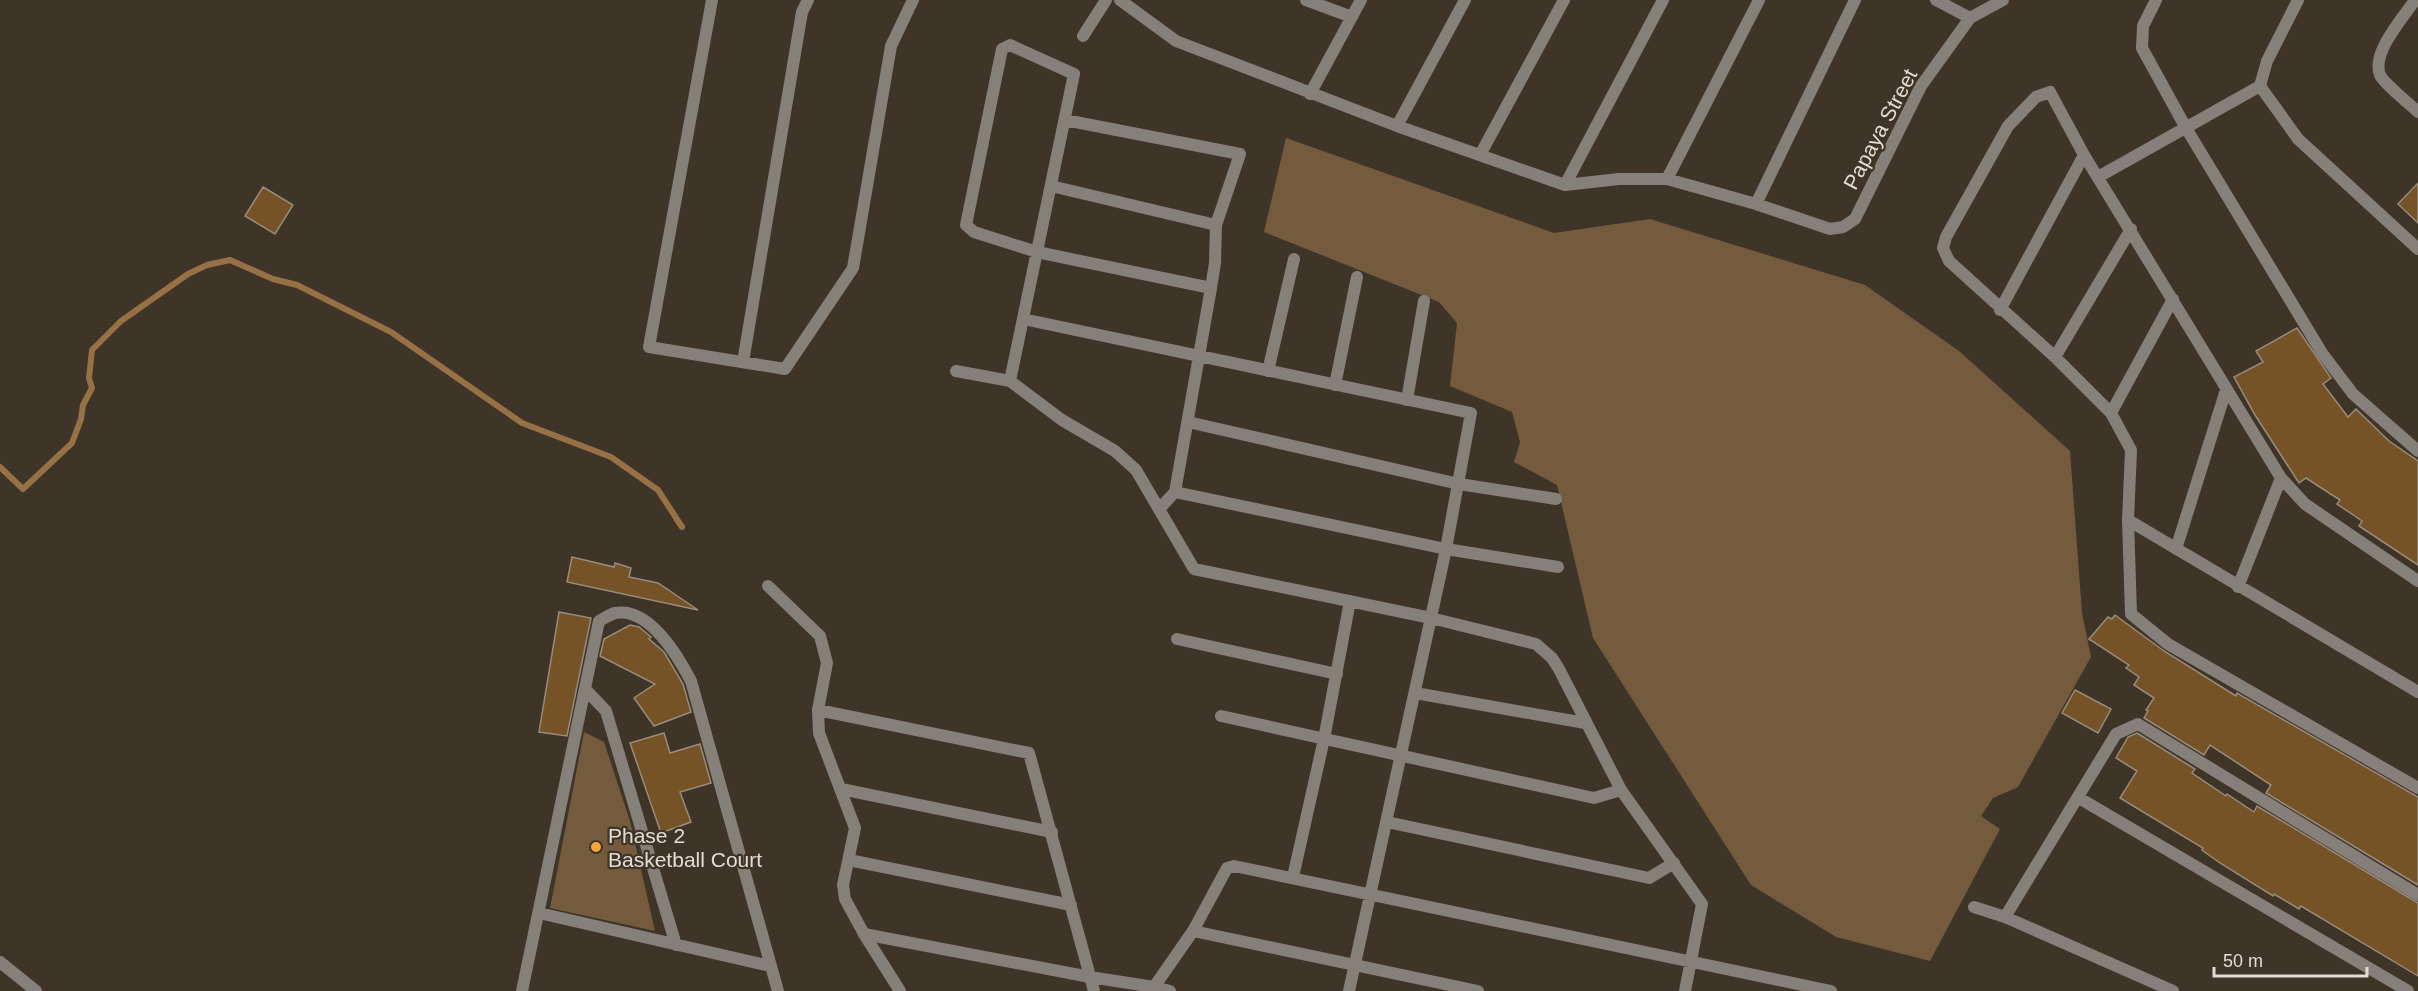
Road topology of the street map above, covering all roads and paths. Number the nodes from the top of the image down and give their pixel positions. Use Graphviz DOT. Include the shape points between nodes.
graph roads {
  1 [pos="712,0"];
  2 [pos="808,0"];
  3 [pos="913,0"];
  4 [pos="1106,0"];
  5 [pos="1120,0"];
  6 [pos="1306,0"];
  7 [pos="1361,0"];
  8 [pos="1465,0"];
  9 [pos="1564,0"];
  10 [pos="1663,0"];
  11 [pos="1759,0"];
  12 [pos="1855,0"];
  13 [pos="1936,0"];
  14 [pos="2003,0"];
  15 [pos="2156,0"];
  16 [pos="2298,0"];
  17 [pos="2415,0"];
  18 [pos="1352,17"];
  19 [pos="1970,18"];
  20 [pos="1083,36"];
  21 [pos="2260,86"];
  22 [pos="1310,94"];
  23 [pos="2418,112"];
  24 [pos="1065,120"];
  25 [pos="1397,126"];
  26 [pos="2187,128"];
  27 [pos="1480,155"];
  28 [pos="2084,155"];
  29 [pos="2098,177"];
  30 [pos="1666,179"];
  31 [pos="1565,185"];
  32 [pos="1051,186"];
  33 [pos="1756,204"];
  34 [pos="1216,225"];
  35 [pos="2131,229"];
  36 [pos="2418,249"];
  37 [pos="1037,252"];
  38 [pos="1294,259"];
  39 [pos="1357,277"];
  40 [pos="1211,288"];
  41 [pos="2173,299"];
  42 [pos="1424,301"];
  43 [pos="2000,309"];
  44 [pos="1023,319"];
  45 [pos="1199,357"];
  46 [pos="2055,357"];
  47 [pos="743,363"];
  48 [pos="956,371"];
  49 [pos="1268,371"];
  50 [pos="1010,381"];
  51 [pos="1335,385"];
  52 [pos="2226,390"];
  53 [pos="1407,400"];
  54 [pos="2111,413"];
  55 [pos="1188,422"];
  56 [pos="2418,451"];
  57 [pos="2281,478"];
  58 [pos="1459,484"];
  59 [pos="1175,492"];
  60 [pos="1556,499"];
  61 [pos="1160,508"];
  62 [pos="2128,520"];
  63 [pos="1446,549"];
  64 [pos="2176,549"];
  65 [pos="1558,567"];
  66 [pos="2418,581"];
  67 [pos="768,586"];
  68 [pos="2238,587"];
  69 [pos="1350,601"];
  70 [pos="1431,618"];
  71 [pos="1177,639"];
  72 [pos="1337,674"];
  73 [pos="585,689"];
  74 [pos="2418,692"];
  75 [pos="1415,693"];
  76 [pos="818,710"];
  77 [pos="1221,716"];
  78 [pos="1585,723"];
  79 [pos="1324,739"];
  80 [pos="1401,756"];
  81 [pos="2418,788"];
  82 [pos="841,789"];
  83 [pos="1621,790"];
  84 [pos="2079,798"];
  85 [pos="1387,822"];
  86 [pos="1052,832"];
  87 [pos="849,860"];
  88 [pos="1674,863"];
  89 [pos="1293,878"];
  90 [pos="1371,893"];
  91 [pos="2418,895"];
  92 [pos="1071,905"];
  93 [pos="1974,907"];
  94 [pos="539,913"];
  95 [pos="2005,917"];
  96 [pos="1193,931"];
  97 [pos="864,934"];
  98 [pos="676,945"];
  99 [pos="0,962"];
  100 [pos="1691,962"];
  101 [pos="1354,965"];
  102 [pos="770,966"];
  103 [pos="1090,977"];
  104 [pos="1154,987"];
  105 [pos="36,991"];
  106 [pos="522,991"];
  107 [pos="778,991"];
  108 [pos="900,991"];
  109 [pos="1094,991"];
  110 [pos="1170,991"];
  111 [pos="1349,991"];
  112 [pos="1478,991"];
  113 [pos="1685,991"];
  114 [pos="1831,991"];
  115 [pos="2173,991"];
  116 [pos="2408,991"];
  1 -- 47 [label="street" via="649,347"];
  2 -- 47 [label="street" via="800,24"];
  3 -- 47 [label="street" via="891,46 853,268 784,369"];
  4 -- 20 [label="street"];
  5 -- 22 [label="street" via="1176,41"];
  6 -- 18 [label="street"];
  7 -- 18 [label="street"];
  8 -- 25 [label="street"];
  9 -- 27 [label="street"];
  10 -- 31 [label="street"];
  11 -- 30 [label="street"];
  12 -- 33 [label="street"];
  13 -- 19 [label="street"];
  14 -- 19 [label="street, Papaya Street"];
  15 -- 26 [label="street" via="2143,26 2142,48"];
  16 -- 21 [label="street" via="2267,61"];
  17 -- 23 [label="street" via="2384,46 2378,62 2380,76"];
  18 -- 22 [label="street"];
  19 -- 33 [label="street, Papaya Street" via="1921,86 1856,219 1843,227 1830,228"];
  21 -- 26 [label="street"];
  21 -- 36 [label="street" via="2298,139"];
  22 -- 25 [label="street"];
  24 -- 32 [label="street"];
  24 -- 34 [label="street" via="1240,154"];
  24 -- 37 [label="street" via="1074,74 1005,46 966,225 974,232"];
  25 -- 27 [label="street"];
  26 -- 29 [label="street"];
  26 -- 56 [label="street" via="2322,353 2354,394"];
  27 -- 31 [label="street"];
  28 -- 29 [label="street"];
  28 -- 43 [label="street"];
  28 -- 43 [label="street" via="2050,92 2036,97 2008,126 1946,237 1943,248 1949,261"];
  29 -- 35 [label="street"];
  30 -- 31 [label="street"];
  30 -- 33 [label="street"];
  32 -- 34 [label="street"];
  32 -- 37 [label="street"];
  34 -- 40 [label="street"];
  35 -- 41 [label="street"];
  35 -- 46 [label="street"];
  37 -- 40 [label="street"];
  37 -- 44 [label="street"];
  38 -- 49 [label="street"];
  39 -- 51 [label="street"];
  40 -- 45 [label="street"];
  41 -- 52 [label="street"];
  41 -- 54 [label="street"];
  42 -- 53 [label="street"];
  43 -- 46 [label="street"];
  44 -- 45 [label="street"];
  44 -- 50 [label="street"];
  45 -- 49 [label="street"];
  45 -- 55 [label="street"];
  46 -- 54 [label="street"];
  48 -- 50 [label="street"];
  49 -- 51 [label="street"];
  50 -- 61 [label="street" via="1062,420 1115,451 1136,470"];
  51 -- 53 [label="street"];
  52 -- 57 [label="street"];
  52 -- 64 [label="street"];
  53 -- 58 [label="street" via="1471,413"];
  54 -- 62 [label="street" via="2131,450"];
  55 -- 58 [label="street"];
  55 -- 59 [label="street"];
  57 -- 66 [label="street" via="2305,504"];
  57 -- 68 [label="street"];
  58 -- 60 [label="street"];
  58 -- 63 [label="street"];
  59 -- 61 [label="street"];
  59 -- 63 [label="street"];
  61 -- 69 [label="street" via="1194,569"];
  62 -- 64 [label="street"];
  62 -- 81 [label="street" via="2131,614 2168,644"];
  63 -- 65 [label="street"];
  63 -- 70 [label="street"];
  64 -- 68 [label="street"];
  67 -- 76 [label="street" via="820,636 828,663"];
  68 -- 74 [label="street"];
  69 -- 70 [label="street"];
  69 -- 72 [label="street"];
  70 -- 75 [label="street"];
  70 -- 78 [label="street" via="1536,644 1545,650 1559,669"];
  71 -- 72 [label="street"];
  72 -- 79 [label="street"];
  73 -- 94 [label="street"];
  73 -- 98 [label="street" via="606,711"];
  73 -- 102 [label="street" via="599,621 614,613 631,613 656,630 678,656 691,681"];
  75 -- 78 [label="street"];
  75 -- 80 [label="street"];
  76 -- 82 [label="street" via="819,733"];
  76 -- 86 [label="street" via="1029,753"];
  77 -- 79 [label="street"];
  78 -- 83 [label="street"];
  79 -- 80 [label="street"];
  79 -- 89 [label="street"];
  80 -- 83 [label="street" via="1594,798"];
  80 -- 85 [label="street"];
  82 -- 86 [label="street"];
  82 -- 87 [label="street" via="855,828"];
  83 -- 88 [label="street"];
  84 -- 91 [label="street" via="2116,734 2138,724"];
  84 -- 95 [label="street"];
  84 -- 116 [label="street"];
  85 -- 88 [label="street" via="1648,878"];
  85 -- 90 [label="street"];
  86 -- 92 [label="street"];
  87 -- 92 [label="street"];
  87 -- 97 [label="street" via="843,885 845,899"];
  88 -- 100 [label="street" via="1702,904"];
  89 -- 90 [label="street"];
  89 -- 96 [label="street" via="1234,866 1227,868"];
  90 -- 100 [label="street"];
  90 -- 101 [label="street"];
  92 -- 103 [label="street"];
  93 -- 95 [label="street"];
  94 -- 98 [label="street"];
  94 -- 106 [label="street"];
  95 -- 115 [label="street"];
  96 -- 101 [label="street"];
  96 -- 104 [label="street"];
  97 -- 103 [label="street"];
  97 -- 108 [label="street"];
  98 -- 102 [label="street"];
  99 -- 105 [label="street"];
  100 -- 113 [label="street"];
  100 -- 114 [label="street"];
  101 -- 111 [label="street"];
  101 -- 112 [label="street"];
  102 -- 107 [label="street"];
  103 -- 104 [label="street"];
  103 -- 109 [label="street"];
  104 -- 110 [label="street"];
}
